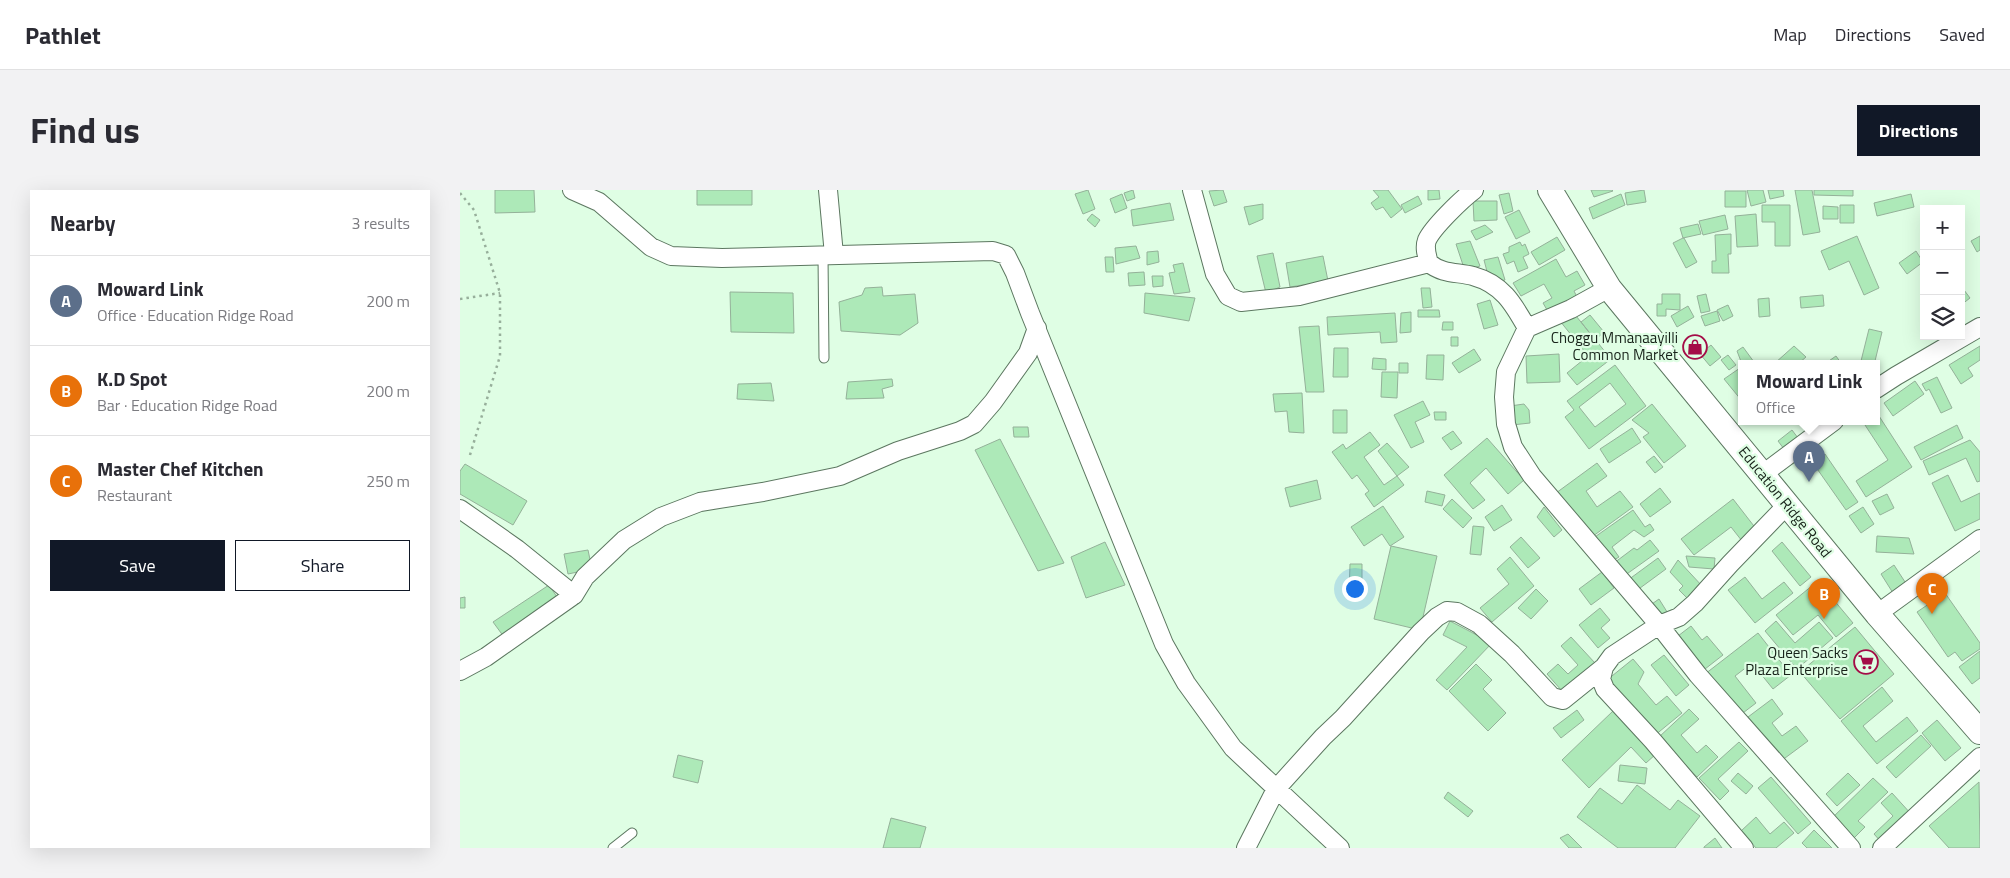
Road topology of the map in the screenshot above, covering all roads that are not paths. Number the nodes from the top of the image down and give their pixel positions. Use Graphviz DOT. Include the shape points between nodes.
graph roads {
  1 [pos="572,190"];
  2 [pos="828,190"];
  3 [pos="1192,190"];
  4 [pos="1474,190"];
  5 [pos="1550,190"];
  6 [pos="828,255"];
  7 [pos="1428,263"];
  8 [pos="1609,288"];
  9 [pos="1980,327"];
  10 [pos="1036,328"];
  11 [pos="1527,328"];
  12 [pos="824,358"];
  13 [pos="1880,386"];
  14 [pos="1829,425"];
  15 [pos="1763,474"];
  16 [pos="1787,505"];
  17 [pos="460,509"];
  18 [pos="1980,539"];
  19 [pos="574,594"];
  20 [pos="1877,614"];
  21 [pos="1659,625"];
  22 [pos="1604,667"];
  23 [pos="460,671"];
  24 [pos="1980,732"];
  25 [pos="1980,757"];
  26 [pos="1276,789"];
  27 [pos="632,832"];
  28 [pos="613,848"];
  29 [pos="1246,848"];
  30 [pos="1340,848"];
  31 [pos="1744,848"];
  32 [pos="1851,848"];
  33 [pos="1882,848"];
  1 -- 6 [label="street" via="599,202 651,247 672,256"];
  2 -- 6 [label="street"];
  3 -- 7 [label="street" via="1215,274 1228,296 1241,302 1298,296"];
  4 -- 7 [label="street" via="1460,201 1428,239"];
  5 -- 8 [label="main road, Education Ridge Road"];
  6 -- 10 [label="street" via="993,251 1006,255"];
  6 -- 12 [label="lane"];
  7 -- 11 [label="street" via="1436,269 1474,276 1497,286 1513,302"];
  8 -- 11 [label="street"];
  8 -- 15 [label="main road, Education Ridge Road"];
  9 -- 13 [label="street"];
  10 -- 19 [label="street" via="1028,353 974,424 840,476 700,502 661,516 624,540 585,577"];
  10 -- 26 [label="street" via="1164,644 1186,684 1233,748"];
  11 -- 21 [label="street" via="1506,372 1506,424 1513,447 1532,476"];
  14 -- 15 [label="street"];
  15 -- 16 [label="main road, Education Ridge Road"];
  16 -- 20 [label="main road, Education Ridge Road"];
  16 -- 21 [label="street" via="1695,603 1679,616"];
  17 -- 19 [label="street"];
  18 -- 20 [label="street"];
  19 -- 23 [label="street" via="486,657"];
  20 -- 24 [label="main road, Education Ridge Road"];
  21 -- 22 [label="street" via="1612,656"];
  21 -- 32 [label="street" via="1698,675"];
  22 -- 26 [label="street" via="1563,700 1552,697 1479,624 1457,612 1447,611 1421,632"];
  22 -- 31 [label="street" via="1601,679 1605,689"];
  25 -- 33 [label="street"];
  26 -- 29 [label="street"];
  26 -- 30 [label="street"];
  27 -- 28 [label="lane"];
}
